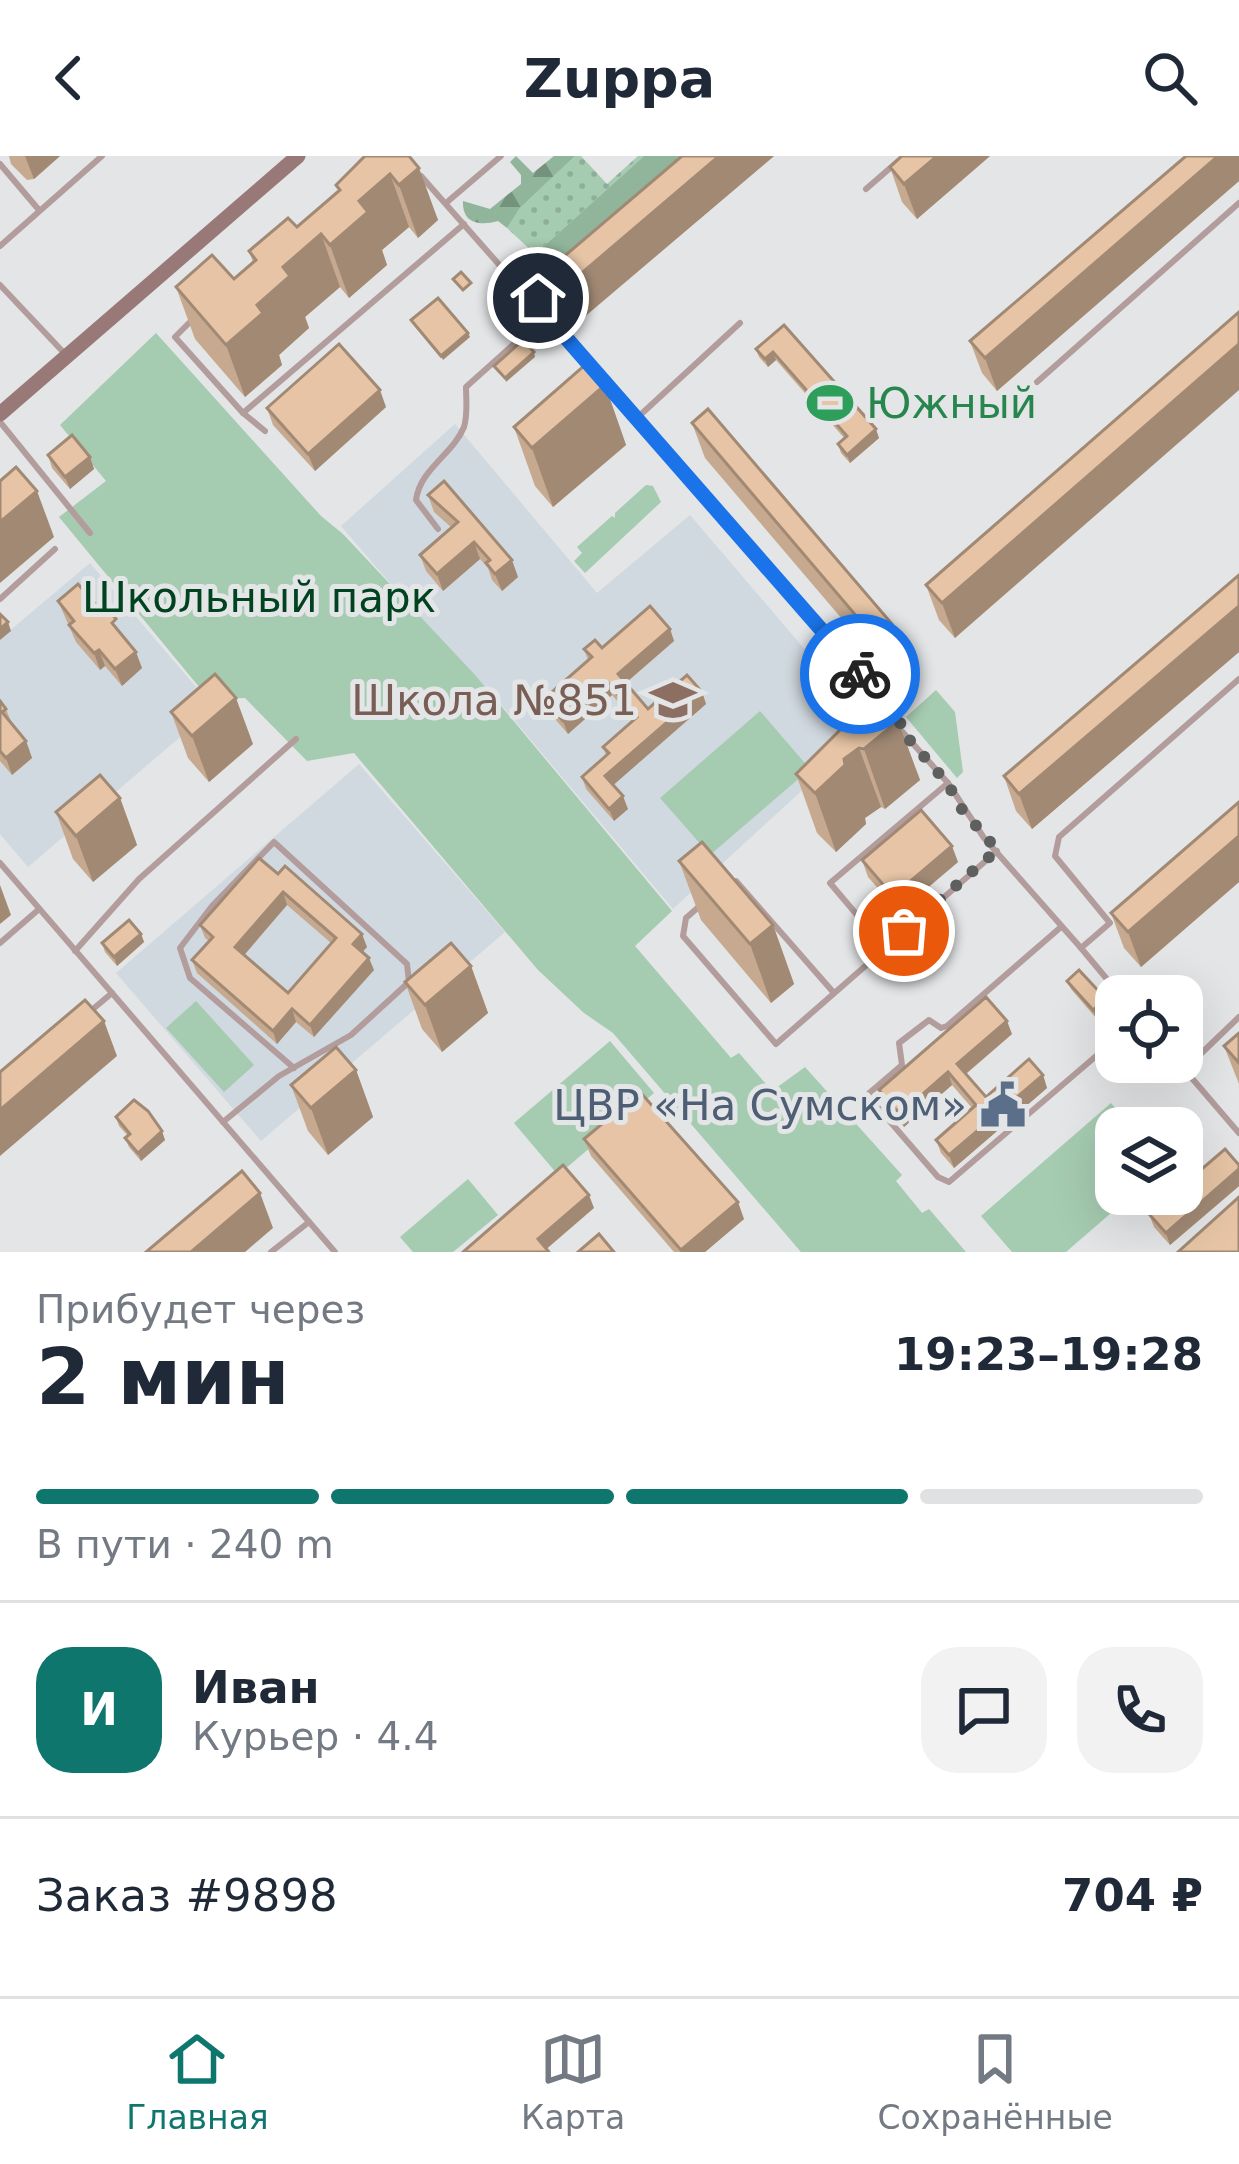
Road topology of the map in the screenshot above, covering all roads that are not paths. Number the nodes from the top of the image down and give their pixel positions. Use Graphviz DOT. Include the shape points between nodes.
graph roads {
  1 [pos="101,156"];
  2 [pos="298,156"];
  3 [pos="501,156"];
  4 [pos="904,156"];
  5 [pos="0,164"];
  6 [pos="416,170"];
  7 [pos="866,189"];
  8 [pos="446,203"];
  9 [pos="1239,203"];
  10 [pos="39,210"];
  11 [pos="464,224"];
  12 [pos="0,246"];
  13 [pos="562,275"];
  14 [pos="0,285"];
  15 [pos="534,301"];
  16 [pos="205,306"];
  17 [pos="546,315"];
  18 [pos="740,323"];
  19 [pos="66,355"];
  20 [pos="1036,382"];
  21 [pos="243,413"];
  22 [pos="0,418"];
  23 [pos="637,418"];
  24 [pos="266,431"];
  25 [pos="438,529"];
  26 [pos="90,533"];
  27 [pos="55,549"];
  28 [pos="0,599"];
  29 [pos="1239,679"];
  30 [pos="296,739"];
  31 [pos="948,784"];
  32 [pos="997,850"];
  33 [pos="0,863"];
  34 [pos="722,887"];
  35 [pos="704,902"];
  36 [pos="40,909"];
  37 [pos="1061,926"];
  38 [pos="0,943"];
  39 [pos="885,948"];
  40 [pos="1081,948"];
  41 [pos="75,951"];
  42 [pos="1104,975"];
  43 [pos="834,993"];
  44 [pos="112,994"];
  45 [pos="1239,1017"];
  46 [pos="80,1020"];
  47 [pos="1203,1052"];
  48 [pos="1095,1057"];
  49 [pos="294,1069"];
  50 [pos="1195,1083"];
  51 [pos="223,1123"];
  52 [pos="1239,1133"];
  53 [pos="309,1222"];
  54 [pos="271,1252"];
  55 [pos="335,1252"];
  1 -- 10 [label="lane"];
  2 -- 19 [label="street" via="192,257"];
  3 -- 8 [label="lane"];
  4 -- 7 [label="lane"];
  5 -- 10 [label="lane"];
  6 -- 8 [label="lane"];
  8 -- 11 [label="lane"];
  9 -- 20 [label="lane"];
  10 -- 12 [label="lane"];
  11 -- 15 [label="lane"];
  11 -- 21 [label="lane"];
  13 -- 15 [label="lane"];
  14 -- 19 [label="lane"];
  15 -- 17 [label="lane"];
  16 -- 21 [label="lane" via="175,337"];
  17 -- 23 [label="lane"];
  17 -- 25 [label="lane" via="466,387 462,432 418,486 416,500"];
  18 -- 23 [label="lane"];
  19 -- 22 [label="street"];
  21 -- 24 [label="lane"];
  22 -- 26 [label="lane"];
  23 -- 31 [label="lane"];
  27 -- 28 [label="lane"];
  29 -- 40 [label="lane" via="1059,837 1054,856 1111,923"];
  30 -- 41 [label="lane" via="139,878"];
  31 -- 32 [label="lane"];
  31 -- 39 [label="lane" via="830,884"];
  32 -- 37 [label="lane"];
  32 -- 39 [label="lane"];
  33 -- 36 [label="lane"];
  34 -- 43 [label="lane" via="736,881"];
  35 -- 43 [label="lane" via="686,918 683,936 776,1044"];
  36 -- 38 [label="lane"];
  36 -- 41 [label="lane"];
  37 -- 40 [label="lane"];
  37 -- 48 [label="lane" via="947,1026 926,1020 912,1030 898,1047 904,1062 867,1095 949,1182"];
  39 -- 43 [label="lane"];
  40 -- 42 [label="lane"];
  41 -- 44 [label="lane"];
  44 -- 46 [label="lane"];
  44 -- 51 [label="lane"];
  45 -- 47 [label="lane"];
  49 -- 49 [label="lane" via="190,978 180,948 274,842 407,964 410,982 351,1035"];
  49 -- 51 [label="lane"];
  50 -- 52 [label="lane"];
  51 -- 53 [label="lane"];
  53 -- 54 [label="lane"];
  53 -- 55 [label="lane"];
}
